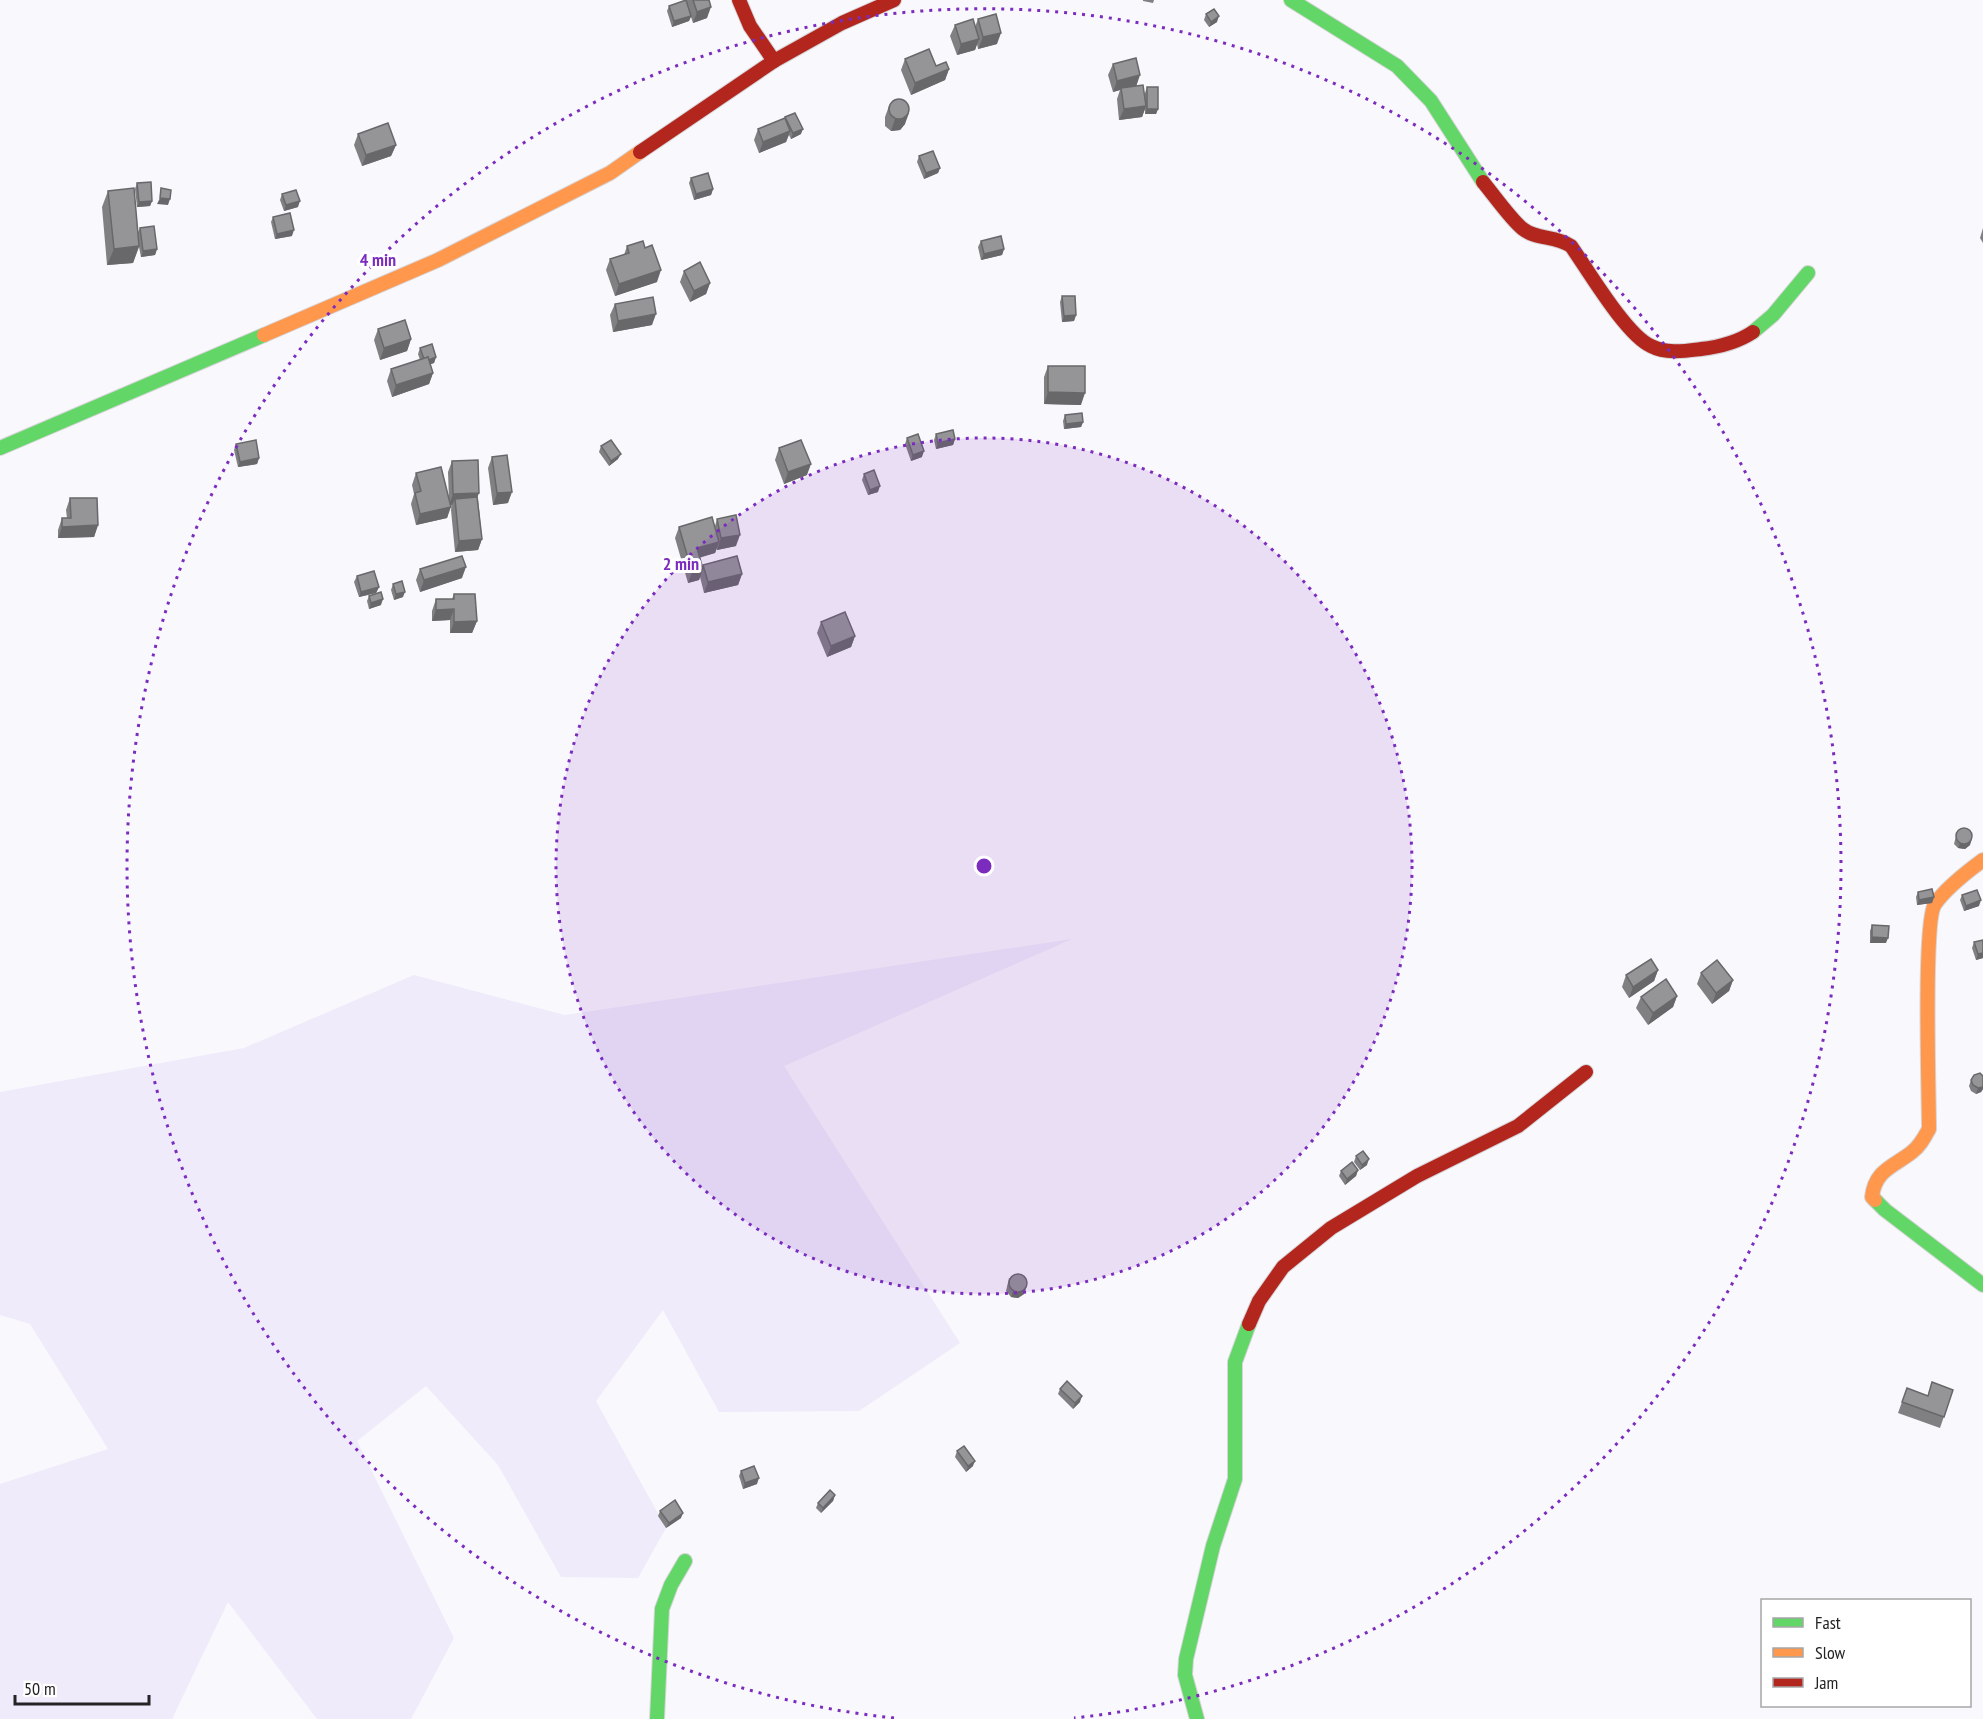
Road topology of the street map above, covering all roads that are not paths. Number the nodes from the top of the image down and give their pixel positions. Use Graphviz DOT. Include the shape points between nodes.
graph roads {
  1 [pos="739,0"];
  2 [pos="894,0"];
  3 [pos="1291,0"];
  4 [pos="774,61"];
  5 [pos="1808,273"];
  6 [pos="0,448"];
  7 [pos="1983,860"];
  8 [pos="1586,1072"];
  9 [pos="1983,1285"];
  10 [pos="685,1562"];
  11 [pos="657,1719"];
  12 [pos="1197,1719"];
  1 -- 4 [label="street" via="750,26"];
  2 -- 4 [label="street" via="842,23"];
  3 -- 5 [label="street" via="1397,66 1431,101 1476,173 1523,229 1561,239 1571,246 1630,328 1649,345 1664,351 1691,351 1740,340 1759,328"];
  4 -- 6 [label="street" via="610,173 528,216 438,260"];
  7 -- 9 [label="street" via="1934,905 1929,939 1929,1129 1919,1146 1880,1174 1872,1187 1872,1197"];
  8 -- 12 [label="street" via="1518,1126 1417,1176 1331,1228 1283,1267 1259,1302 1235,1362 1235,1479 1213,1546 1186,1659 1185,1675"];
  10 -- 11 [label="street" via="662,1609"];
}
